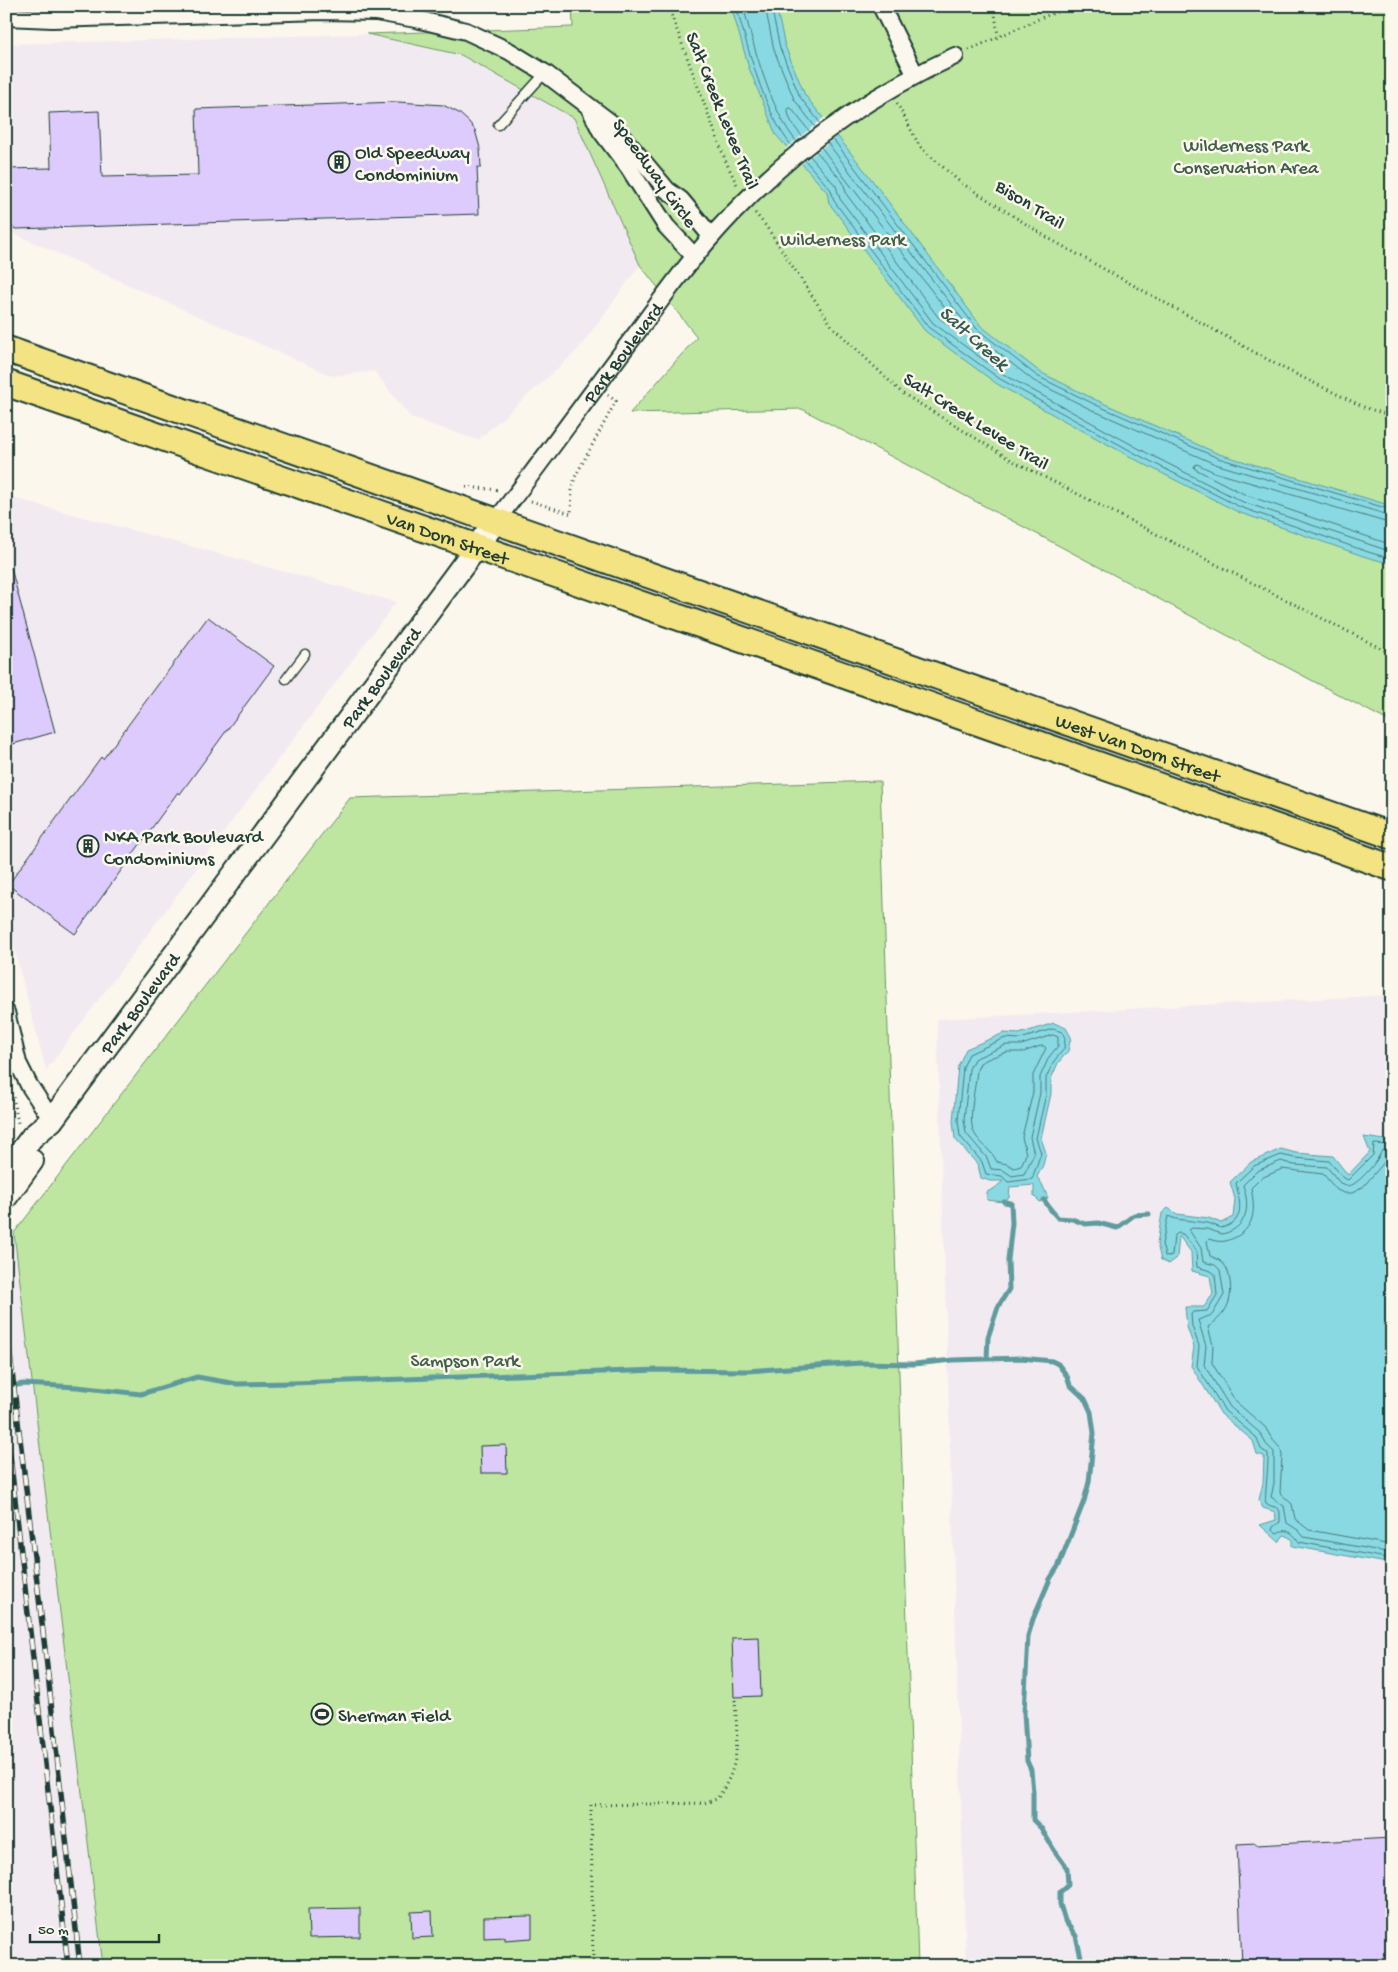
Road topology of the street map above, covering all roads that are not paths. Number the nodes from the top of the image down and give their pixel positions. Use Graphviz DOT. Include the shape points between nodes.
graph roads {
  1 [pos="881,6"];
  2 [pos="265,10"];
  3 [pos="6,17"];
  4 [pos="955,56"];
  5 [pos="545,73"];
  6 [pos="916,74"];
  7 [pos="589,107"];
  8 [pos="498,125"];
  9 [pos="712,236"];
  10 [pos="695,257"];
  11 [pos="6,349"];
  12 [pos="6,384"];
  13 [pos="495,522"];
  14 [pos="476,548"];
  15 [pos="305,654"];
  16 [pos="884,658"];
  17 [pos="286,679"];
  18 [pos="888,690"];
  19 [pos="1392,836"];
  20 [pos="1392,868"];
  21 [pos="6,1012"];
  22 [pos="52,1120"];
  23 [pos="6,1172"];
  24 [pos="6,1197"];
  1 -- 6 [label="street"];
  2 -- 3 [label="street, Speedway Circle" via="52,20"];
  2 -- 5 [label="street, Speedway Circle" via="376,12 416,19 466,31 510,51"];
  4 -- 6 [label="street"];
  5 -- 7 [label="street, Speedway Circle"];
  5 -- 8 [label="lane"];
  6 -- 9 [label="street" via="885,92 791,159 744,201"];
  7 -- 9 [label="street, Speedway Circle" via="612,123 667,190 681,200"];
  7 -- 10 [label="street, Speedway Circle" via="601,131 666,226"];
  9 -- 10 [label="street, Park Boulevard"];
  10 -- 13 [label="street, Park Boulevard"];
  11 -- 13 [label="main road, Van Dorn Street"];
  12 -- 14 [label="main road, Van Dorn Street"];
  13 -- 14 [label="main road, Park Boulevard"];
  13 -- 16 [label="main road, Van Dorn Street"];
  14 -- 18 [label="main road, Van Dorn Street"];
  14 -- 22 [label="main road, Park Boulevard"];
  15 -- 17 [label="lane"];
  16 -- 19 [label="main road, West Van Dorn Street"];
  18 -- 20 [label="main road, West Van Dorn Street"];
  21 -- 22 [label="street" via="18,1063"];
  22 -- 23 [label="main road, Park Boulevard" via="32,1138"];
  22 -- 24 [label="main road, Park Boulevard" via="44,1145"];
}
